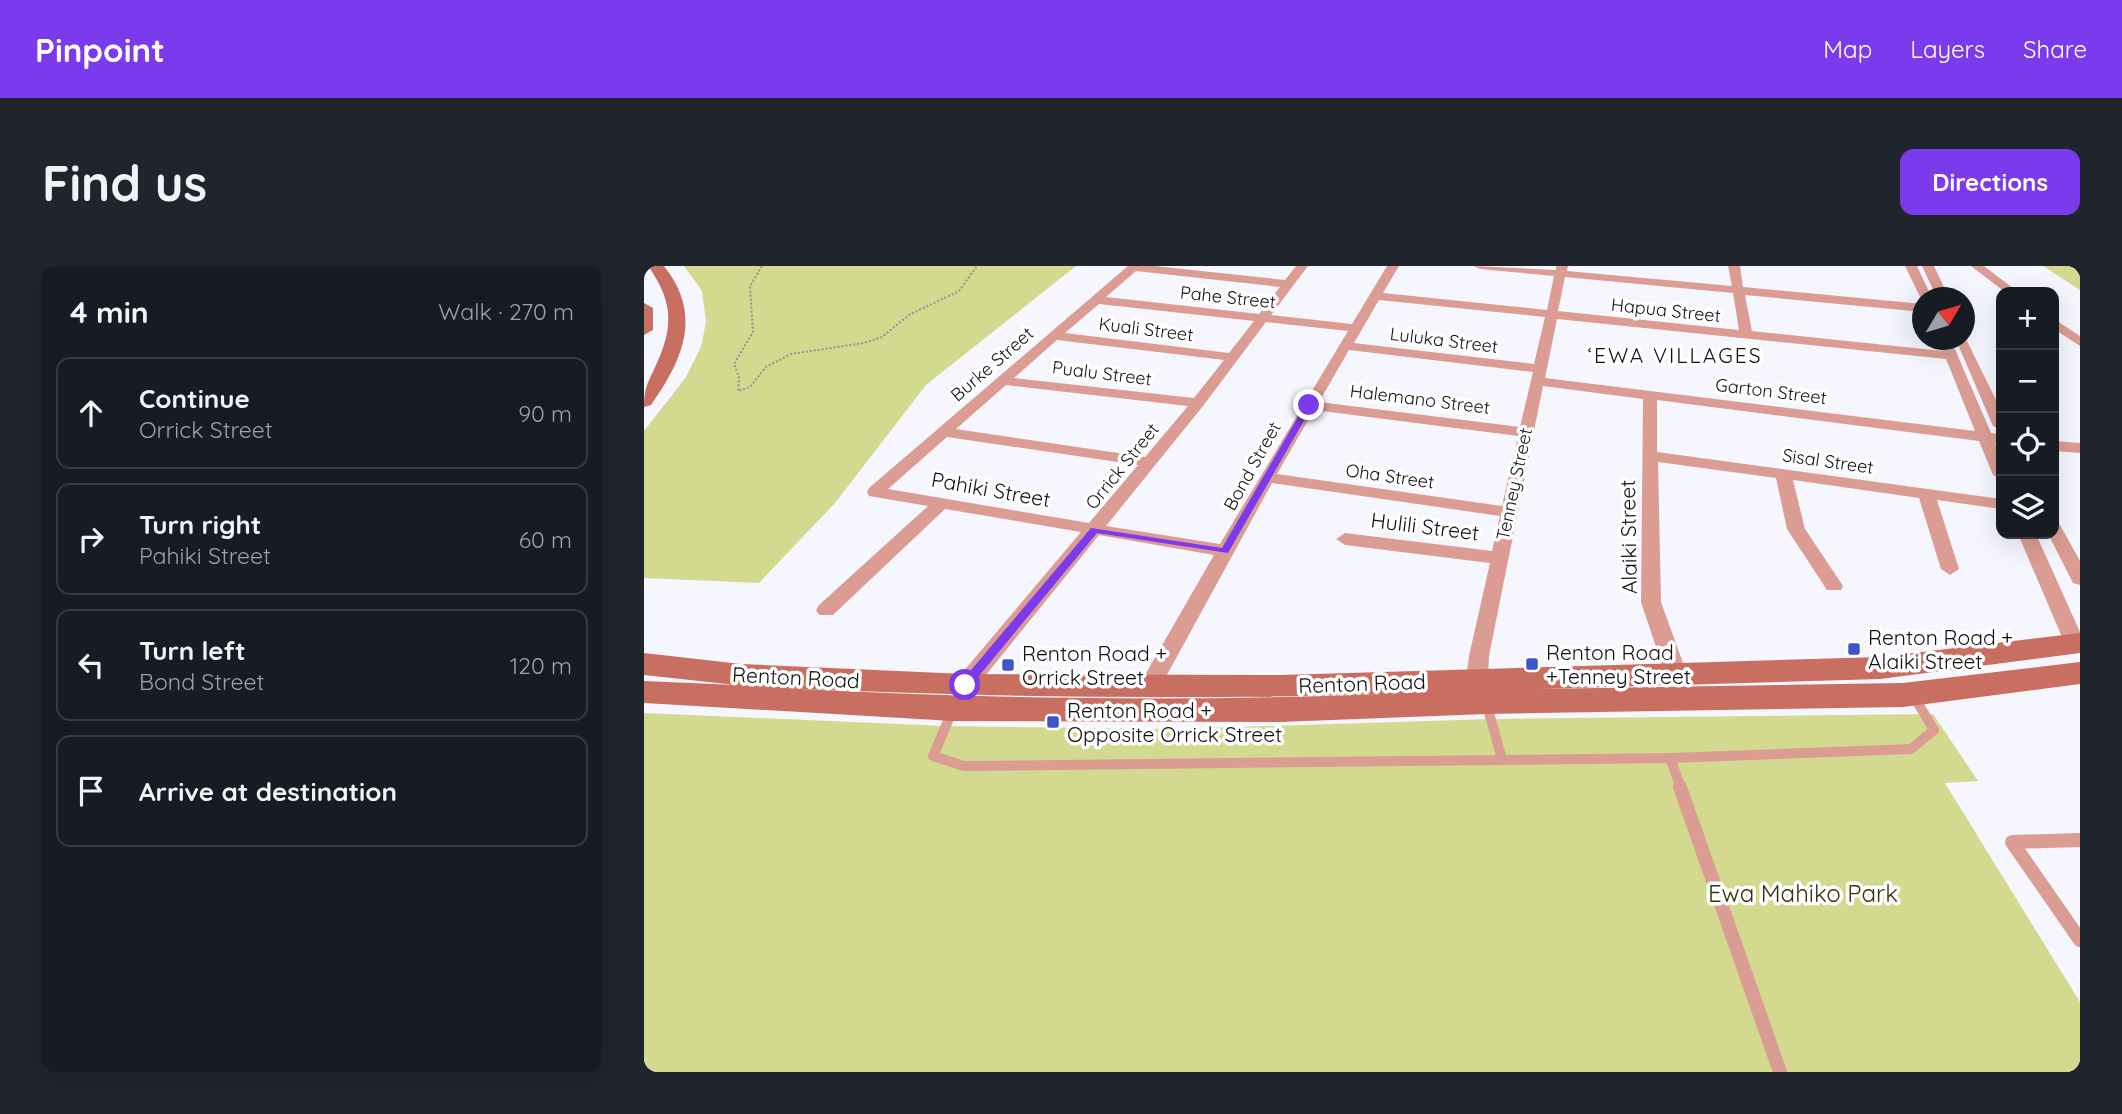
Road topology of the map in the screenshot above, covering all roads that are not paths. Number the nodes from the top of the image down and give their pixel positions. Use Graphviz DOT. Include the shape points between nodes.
graph roads {
  1 [pos="656,266"];
  2 [pos="1303,266"];
  3 [pos="1392,266"];
  4 [pos="1480,266"];
  5 [pos="1734,266"];
  6 [pos="1911,266"];
  7 [pos="1928,266"];
  8 [pos="1977,266"];
  9 [pos="1134,267"];
  10 [pos="1561,270"];
  11 [pos="1289,284"];
  12 [pos="1921,287"];
  13 [pos="1938,287"];
  14 [pos="2005,287"];
  15 [pos="1737,290"];
  16 [pos="1375,296"];
  17 [pos="1096,300"];
  18 [pos="1912,306"];
  19 [pos="644,308"];
  20 [pos="1550,315"];
  21 [pos="1262,319"];
  22 [pos="2059,327"];
  23 [pos="1356,328"];
  24 [pos="644,330"];
  25 [pos="1054,336"];
  26 [pos="1746,336"];
  27 [pos="2080,342"];
  28 [pos="1346,346"];
  29 [pos="1949,350"];
  30 [pos="1967,350"];
  31 [pos="1952,356"];
  32 [pos="1233,357"];
  33 [pos="1537,375"];
  34 [pos="1003,380"];
  35 [pos="1650,395"];
  36 [pos="644,401"];
  37 [pos="1198,403"];
  38 [pos="1309,405"];
  39 [pos="1996,415"];
  40 [pos="943,432"];
  41 [pos="1526,432"];
  42 [pos="1993,438"];
  43 [pos="2059,446"];
  44 [pos="2080,448"];
  45 [pos="1650,456"];
  46 [pos="1150,461"];
  47 [pos="1783,474"];
  48 [pos="1267,477"];
  49 [pos="875,492"];
  50 [pos="1927,495"];
  51 [pos="941,503"];
  52 [pos="1996,503"];
  53 [pos="1508,512"];
  54 [pos="1094,530"];
  55 [pos="1345,539"];
  56 [pos="2029,539"];
  57 [pos="2059,539"];
  58 [pos="1225,551"];
  59 [pos="1498,558"];
  60 [pos="1950,569"];
  61 [pos="2080,579"];
  62 [pos="1834,586"];
  63 [pos="826,610"];
  64 [pos="2079,652"];
  65 [pos="644,664"];
  66 [pos="1676,674"];
  67 [pos="1149,687"];
  68 [pos="1481,691"];
  69 [pos="644,692"];
  70 [pos="1913,695"];
  71 [pos="959,697"];
  72 [pos="1670,758"];
  73 [pos="1502,759"];
  74 [pos="2080,840"];
  75 [pos="2080,940"];
  76 [pos="1780,1072"];
  1 -- 36 [label="street" via="673,288 679,320 669,360"];
  2 -- 11 [label="street, Orrick Street"];
  3 -- 16 [label="street, Bond Street"];
  4 -- 10 [label="street"];
  5 -- 15 [label="street"];
  6 -- 12 [label="street"];
  7 -- 13 [label="street"];
  8 -- 14 [label="street"];
  9 -- 11 [label="street"];
  9 -- 17 [label="street, Burke Street"];
  10 -- 15 [label="street"];
  10 -- 20 [label="street, Tenney Street"];
  11 -- 21 [label="street, Orrick Street"];
  15 -- 18 [label="street"];
  15 -- 26 [label="street"];
  16 -- 20 [label="street, Hapua Street"];
  16 -- 23 [label="street, Bond Street"];
  17 -- 21 [label="street, Pahe Street"];
  17 -- 25 [label="street, Burke Street"];
  19 -- 24 [label="street"];
  20 -- 26 [label="street, Hapua Street"];
  20 -- 33 [label="street, Tenney Street"];
  21 -- 23 [label="street, Pahe Street"];
  21 -- 32 [label="street, Orrick Street"];
  22 -- 27 [label="street"];
  23 -- 28 [label="street, Bond Street"];
  25 -- 32 [label="street, Kuali Street"];
  25 -- 34 [label="street, Burke Street"];
  26 -- 31 [label="street, Hapua Street"];
  28 -- 33 [label="street, Luluka Street"];
  28 -- 38 [label="street, Bond Street"];
  29 -- 31 [label="street"];
  30 -- 39 [label="street"];
  31 -- 42 [label="street"];
  32 -- 37 [label="street, Orrick Street"];
  33 -- 35 [label="street, Garton Street"];
  33 -- 41 [label="street, Tenney Street"];
  34 -- 37 [label="street, Pualu Street"];
  34 -- 40 [label="street, Burke Street"];
  35 -- 42 [label="street, Garton Street"];
  35 -- 45 [label="street, Alaiki Street"];
  37 -- 46 [label="street, Orrick Street"];
  38 -- 41 [label="street, Halemano Street"];
  38 -- 48 [label="street, Bond Street"];
  40 -- 46 [label="street"];
  40 -- 49 [label="street, Burke Street"];
  41 -- 53 [label="street, Tenney Street"];
  43 -- 44 [label="street"];
  45 -- 47 [label="street, Sisal Street"];
  45 -- 66 [label="street, Alaiki Street" via="1651,602"];
  46 -- 54 [label="street, Orrick Street"];
  47 -- 50 [label="street, Sisal Street"];
  47 -- 62 [label="street" via="1796,529"];
  48 -- 53 [label="street, Oha Street"];
  48 -- 58 [label="street, Bond Street"];
  49 -- 51 [label="street, Pahiki Street"];
  50 -- 52 [label="street, Sisal Street"];
  50 -- 60 [label="street"];
  51 -- 54 [label="street, Pahiki Street"];
  51 -- 63 [label="street"];
  53 -- 59 [label="street, Tenney Street"];
  54 -- 58 [label="street, Pahiki Street"];
  54 -- 71 [label="street, Orrick Street"];
  55 -- 59 [label="street, Hulili Street"];
  56 -- 64 [label="street"];
  57 -- 61 [label="street"];
  58 -- 67 [label="street, Bond Street"];
  59 -- 68 [label="street, Tenney Street"];
  64 -- 66 [label="street, Renton Road" via="1880,668"];
  64 -- 70 [label="street, Renton Road"];
  65 -- 71 [label="street, Renton Road"];
  66 -- 68 [label="street, Renton Road"];
  67 -- 68 [label="street, Renton Road"];
  67 -- 71 [label="street, Renton Road"];
  68 -- 70 [label="street, Renton Road"];
  68 -- 71 [label="street, Renton Road" via="1175,711"];
  68 -- 73 [label="lane"];
  69 -- 71 [label="street, Renton Road"];
  70 -- 72 [label="lane" via="1934,730 1911,749"];
  71 -- 73 [label="lane" via="933,756 964,766"];
  72 -- 73 [label="lane"];
  72 -- 76 [label="lane"];
  74 -- 75 [label="lane" via="2012,842"];
}
